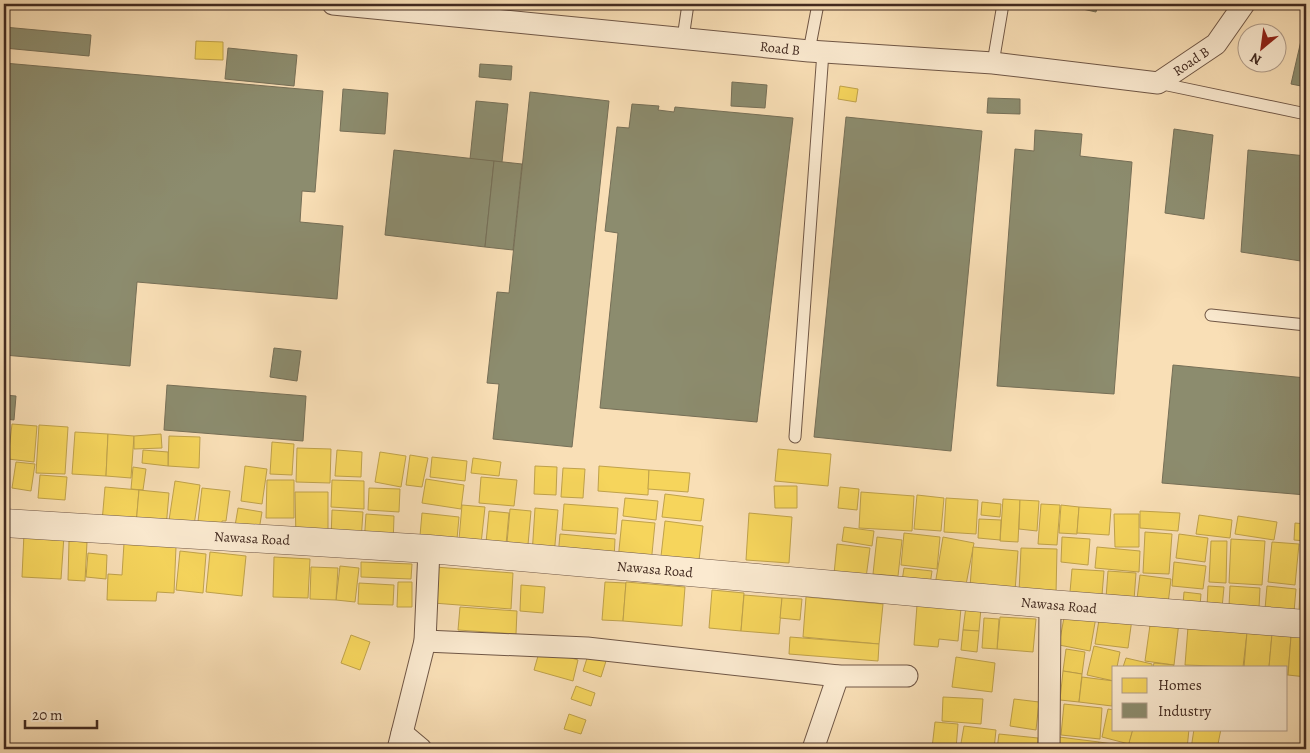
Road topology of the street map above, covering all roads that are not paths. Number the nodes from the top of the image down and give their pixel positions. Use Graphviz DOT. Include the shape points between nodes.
graph roads {
  1 [pos="333,4"];
  2 [pos="688,4"];
  3 [pos="818,4"];
  4 [pos="1003,4"];
  5 [pos="1244,4"];
  6 [pos="398,7"];
  7 [pos="683,38"];
  8 [pos="816,51"];
  9 [pos="993,63"];
  10 [pos="1158,83"];
  11 [pos="1306,114"];
  12 [pos="1211,315"];
  13 [pos="1306,325"];
  14 [pos="795,437"];
  15 [pos="4,523"];
  16 [pos="429,549"];
  17 [pos="1050,604"];
  18 [pos="1306,624"];
  19 [pos="425,641"];
  20 [pos="838,676"];
  21 [pos="908,676"];
  22 [pos="400,741"];
  23 [pos="421,749"];
  24 [pos="813,749"];
  25 [pos="1049,749"];
  1 -- 6 [label="street, Road B"];
  2 -- 7 [label="lane"];
  3 -- 8 [label="lane"];
  4 -- 9 [label="lane"];
  5 -- 10 [label="street, Road B" via="1216,44"];
  6 -- 7 [label="street, Road B"];
  7 -- 8 [label="street, Road B"];
  8 -- 9 [label="street, Road B"];
  8 -- 14 [label="lane"];
  9 -- 10 [label="street, Road B"];
  10 -- 11 [label="lane"];
  12 -- 13 [label="lane"];
  15 -- 16 [label="street, Nawasa Road"];
  16 -- 17 [label="street, Nawasa Road"];
  16 -- 19 [label="street"];
  17 -- 18 [label="street, Nawasa Road"];
  17 -- 25 [label="street"];
  19 -- 20 [label="street" via="586,648"];
  19 -- 22 [label="street"];
  20 -- 21 [label="street"];
  20 -- 24 [label="street"];
  22 -- 23 [label="street"];
}
